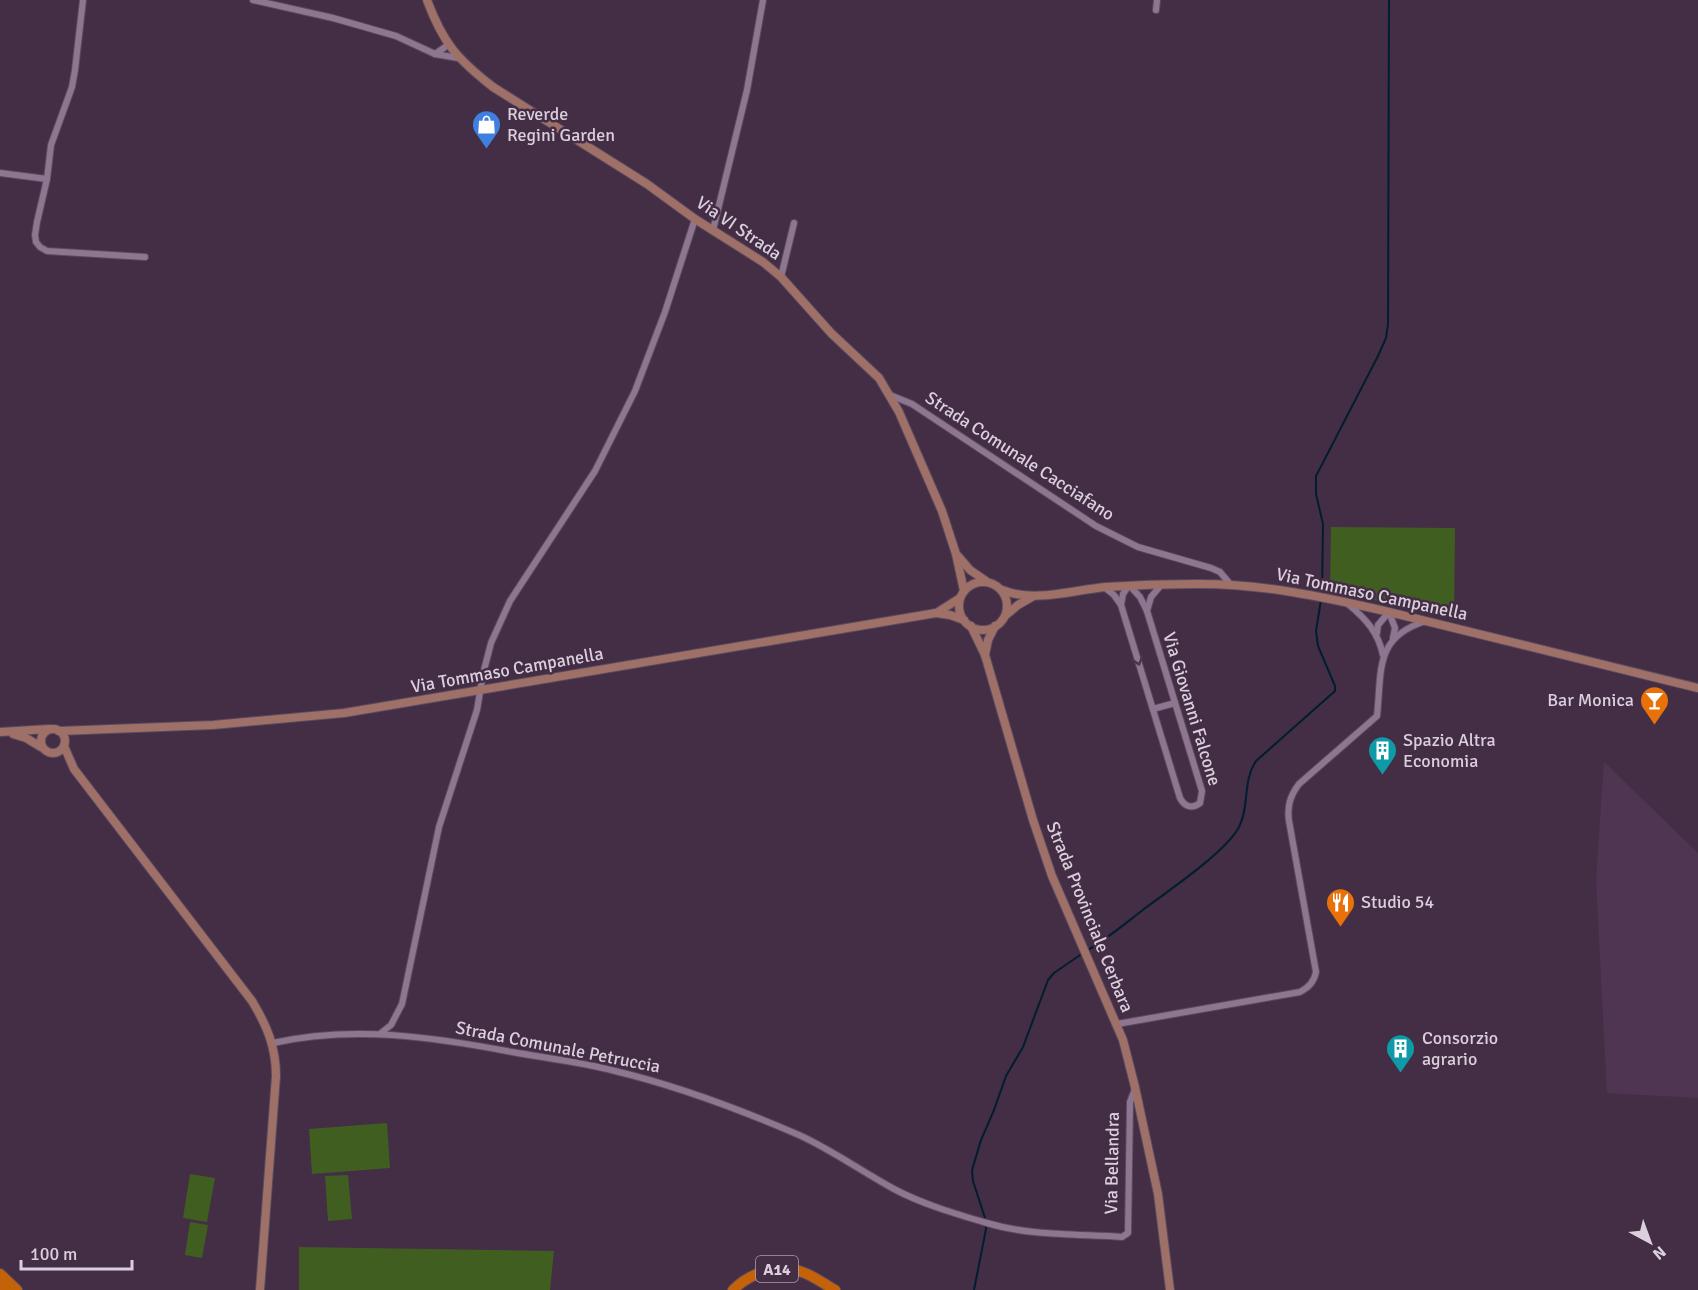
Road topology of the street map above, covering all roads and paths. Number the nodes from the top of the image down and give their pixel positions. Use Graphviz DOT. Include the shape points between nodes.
graph roads {
  1 [pos="83,0"];
  2 [pos="252,0"];
  3 [pos="427,0"];
  4 [pos="763,0"];
  5 [pos="1157,0"];
  6 [pos="1156,10"];
  7 [pos="448,45"];
  8 [pos="435,54"];
  9 [pos="458,58"];
  10 [pos="0,173"];
  11 [pos="47,179"];
  12 [pos="695,219"];
  13 [pos="794,224"];
  14 [pos="713,230"];
  15 [pos="145,257"];
  16 [pos="781,277"];
  17 [pos="890,394"];
  18 [pos="956,554"];
  19 [pos="986,581"];
  20 [pos="1162,584"];
  21 [pos="1130,585"];
  22 [pos="1231,585"];
  23 [pos="1104,587"];
  24 [pos="1002,590"];
  25 [pos="962,594"];
  26 [pos="1033,597"];
  27 [pos="1344,601"];
  28 [pos="1120,605"];
  29 [pos="1147,611"];
  30 [pos="1389,612"];
  31 [pos="936,613"];
  32 [pos="1005,615"];
  33 [pos="1427,621"];
  34 [pos="967,623"];
  35 [pos="995,626"];
  36 [pos="1377,634"];
  37 [pos="1393,638"];
  38 [pos="985,655"];
  39 [pos="1383,656"];
  40 [pos="1698,688"];
  41 [pos="480,692"];
  42 [pos="1175,703"];
  43 [pos="1152,709"];
  44 [pos="81,729"];
  45 [pos="55,730"];
  46 [pos="3,732"];
  47 [pos="64,743"];
  48 [pos="41,747"];
  49 [pos="51,754"];
  50 [pos="74,769"];
  51 [pos="1117,1024"];
  52 [pos="381,1033"];
  53 [pos="273,1043"];
  54 [pos="1136,1087"];
  55 [pos="985,1223"];
  56 [pos="0,1274"];
  57 [pos="0,1285"];
  58 [pos="825,1287"];
  59 [pos="5,1290"];
  60 [pos="17,1290"];
  61 [pos="260,1290"];
  62 [pos="733,1290"];
  63 [pos="835,1290"];
  64 [pos="1170,1290"];
  1 -- 11 [label="street" via="72,87 51,145"];
  2 -- 8 [label="street" via="396,36"];
  3 -- 7 [label="main road, Via VI Strada"];
  4 -- 14 [label="street" via="747,90"];
  5 -- 6 [label="street"];
  7 -- 8 [label="street"];
  7 -- 9 [label="main road, Via VI Strada"];
  8 -- 9 [label="street"];
  9 -- 12 [label="main road, Via VI Strada" via="493,87 647,184"];
  10 -- 11 [label="street"];
  11 -- 15 [label="street" via="35,235 40,248"];
  12 -- 14 [label="main road, Via VI Strada"];
  12 -- 41 [label="street" via="635,391 595,471 510,601 491,643"];
  13 -- 16 [label="street"];
  14 -- 16 [label="main road, Via VI Strada"];
  16 -- 17 [label="main road, Via VI Strada"];
  17 -- 18 [label="main road, Via VI Strada" via="942,511"];
  17 -- 22 [label="street, Strada Comunale Cacciafano" via="912,404 1096,526 1138,546 1211,568"];
  18 -- 19 [label="main road, Via VI Strada"];
  18 -- 25 [label="main road, Via VI Strada"];
  19 -- 24 [label="main road"];
  19 -- 25 [label="main road" via="974,583"];
  20 -- 21 [label="main road, Via Tommaso Campanella"];
  20 -- 22 [label="main road, Via Tommaso Campanella"];
  20 -- 29 [label="street" via="1151,597"];
  21 -- 23 [label="main road, Via Tommaso Campanella"];
  21 -- 28 [label="street"];
  21 -- 29 [label="street, Via Giovanni Falcone"];
  22 -- 27 [label="main road, Via Tommaso Campanella"];
  23 -- 26 [label="main road, Via Tommaso Campanella"];
  23 -- 28 [label="street, Via Giovanni Falcone"];
  24 -- 26 [label="main road, Via Tommaso Campanella"];
  24 -- 32 [label="main road" via="1007,602"];
  25 -- 31 [label="main road, Via Tommaso Campanella"];
  25 -- 34 [label="main road, Strada Provinciale Cerbara" via="959,609"];
  26 -- 32 [label="main road, Via Tommaso Campanella"];
  27 -- 30 [label="main road, Via Tommaso Campanella"];
  27 -- 36 [label="street"];
  28 -- 43 [label="street, Via Giovanni Falcone, one-way"];
  29 -- 42 [label="street, Via Giovanni Falcone"];
  30 -- 33 [label="main road, Via Tommaso Campanella"];
  30 -- 36 [label="street" via="1378,625"];
  30 -- 37 [label="street" via="1395,628"];
  31 -- 34 [label="main road, Via Tommaso Campanella"];
  31 -- 41 [label="main road, Via Tommaso Campanella"];
  32 -- 35 [label="main road"];
  33 -- 37 [label="street"];
  33 -- 40 [label="main road, Via Tommaso Campanella"];
  34 -- 35 [label="main road" via="979,629"];
  34 -- 38 [label="main road, Strada Provinciale Cerbara"];
  35 -- 38 [label="main road"];
  36 -- 39 [label="street"];
  37 -- 39 [label="street"];
  38 -- 51 [label="main road, Strada Provinciale Cerbara" via="1042,847"];
  39 -- 51 [label="street" via="1377,716 1299,783 1291,795 1289,821 1316,972 1309,987 1300,992"];
  41 -- 44 [label="main road, Via Tommaso Campanella" via="284,720"];
  41 -- 52 [label="street" via="440,827 402,1004 391,1025"];
  42 -- 43 [label="street"];
  42 -- 43 [label="street, Via Giovanni Falcone" via="1203,791 1195,806 1189,807 1180,798"];
  44 -- 45 [label="main road, Via Tommaso Campanella"];
  44 -- 47 [label="main road"];
  45 -- 46 [label="main road, Via Tommaso Campanella"];
  45 -- 47 [label="main road"];
  45 -- 48 [label="main road" via="41,736"];
  46 -- 48 [label="main road, Via Tommaso Campanella"];
  47 -- 49 [label="main road"];
  47 -- 50 [label="main road"];
  48 -- 49 [label="main road, Via Tommaso Campanella"];
  49 -- 50 [label="main road"];
  50 -- 53 [label="main road" via="252,1001"];
  51 -- 54 [label="main road, Strada Provinciale Cerbara"];
  52 -- 53 [label="street, Strada Comunale Petruccia" via="329,1034"];
  52 -- 55 [label="street, Strada Comunale Petruccia" via="489,1048 662,1083 757,1116 823,1146 902,1192"];
  53 -- 61 [label="main road" via="276,1076"];
  54 -- 55 [label="street, Via Bellandra" via="1130,1102 1128,1233 1122,1237 1017,1230"];
  54 -- 64 [label="main road, Via Bellandra" via="1158,1194"];
  56 -- 60 [label="highway"];
  57 -- 59 [label="highway"];
  58 -- 62 [label="highway, A14" via="801,1271 781,1269 755,1275"];
  58 -- 63 [label="highway, A14"];
}
